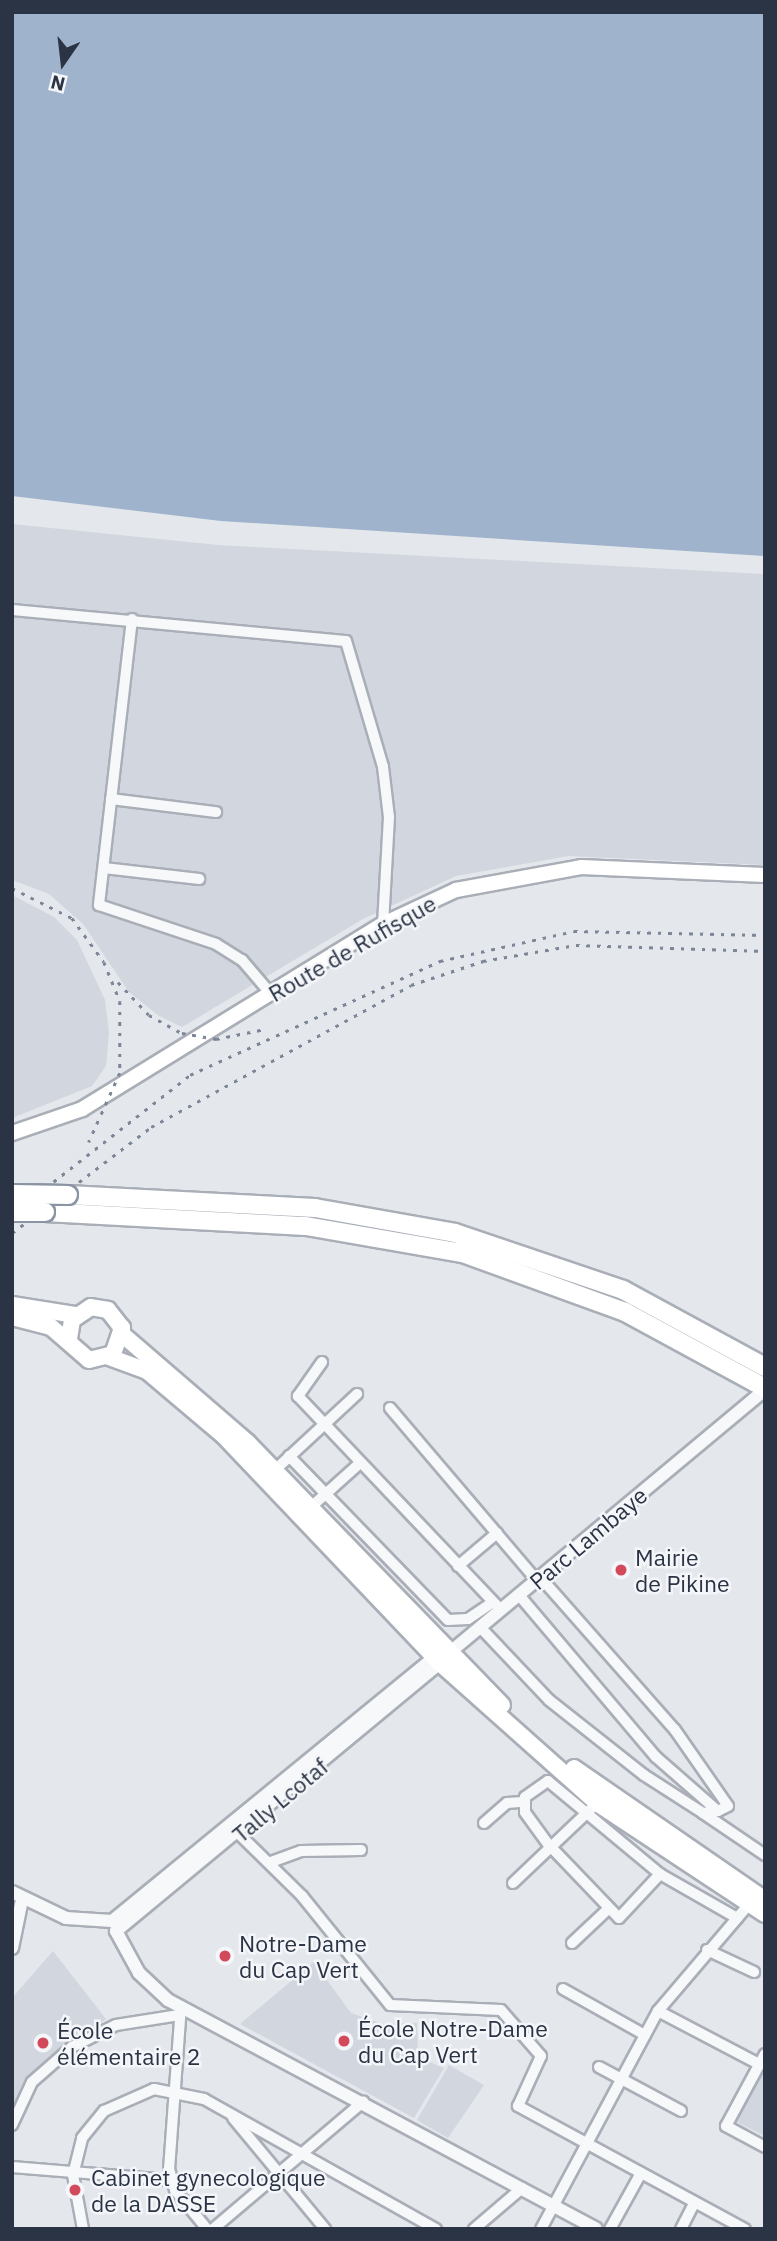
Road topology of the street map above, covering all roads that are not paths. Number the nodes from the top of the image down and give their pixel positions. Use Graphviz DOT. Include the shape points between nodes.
graph roads {
  1 [pos="12,610"];
  2 [pos="132,619"];
  3 [pos="111,799"];
  4 [pos="216,812"];
  5 [pos="104,868"];
  6 [pos="765,875"];
  7 [pos="199,879"];
  8 [pos="383,925"];
  9 [pos="271,994"];
  10 [pos="12,1133"];
  11 [pos="13,1200"];
  12 [pos="12,1305"];
  13 [pos="76,1315"];
  14 [pos="12,1317"];
  15 [pos="122,1335"];
  16 [pos="69,1340"];
  17 [pos="109,1357"];
  18 [pos="323,1362"];
  19 [pos="765,1367"];
  20 [pos="765,1389"];
  21 [pos="357,1394"];
  22 [pos="390,1408"];
  23 [pos="324,1427"];
  24 [pos="289,1456"];
  25 [pos="359,1464"];
  26 [pos="275,1470"];
  27 [pos="327,1493"];
  28 [pos="311,1507"];
  29 [pos="497,1533"];
  30 [pos="458,1566"];
  31 [pos="539,1579"];
  32 [pos="519,1595"];
  33 [pos="497,1606"];
  34 [pos="480,1627"];
  35 [pos="441,1658"];
  36 [pos="523,1802"];
  37 [pos="597,1803"];
  38 [pos="718,1811"];
  39 [pos="703,1812"];
  40 [pos="582,1814"];
  41 [pos="484,1823"];
  42 [pos="240,1835"];
  43 [pos="548,1844"];
  44 [pos="361,1850"];
  45 [pos="765,1855"];
  46 [pos="271,1862"];
  47 [pos="660,1874"];
  48 [pos="513,1883"];
  49 [pos="12,1892"];
  50 [pos="17,1902"];
  51 [pos="757,1902"];
  52 [pos="607,1910"];
  53 [pos="765,1914"];
  54 [pos="737,1917"];
  55 [pos="114,1926"];
  56 [pos="572,1942"];
  57 [pos="12,1948"];
  58 [pos="707,1951"];
  59 [pos="754,1972"];
  60 [pos="563,1989"];
  61 [pos="180,2011"];
  62 [pos="658,2011"];
  63 [pos="645,2035"];
  64 [pos="765,2054"];
  65 [pos="760,2064"];
  66 [pos="599,2067"];
  67 [pos="621,2078"];
  68 [pos="175,2089"];
  69 [pos="363,2102"];
  70 [pos="681,2111"];
  71 [pos="229,2112"];
  72 [pos="12,2125"];
  73 [pos="585,2142"];
  74 [pos="765,2147"];
  75 [pos="302,2153"];
  76 [pos="12,2167"];
  77 [pos="279,2173"];
  78 [pos="641,2173"];
  79 [pos="73,2175"];
  80 [pos="171,2180"];
  81 [pos="522,2188"];
  82 [pos="695,2202"];
  83 [pos="552,2205"];
  84 [pos="83,2229"];
  85 [pos="206,2229"];
  86 [pos="213,2229"];
  87 [pos="325,2229"];
  88 [pos="436,2229"];
  89 [pos="474,2229"];
  90 [pos="541,2229"];
  91 [pos="596,2229"];
  92 [pos="610,2229"];
  93 [pos="681,2229"];
  94 [pos="745,2229"];
  1 -- 2 [label="street"];
  2 -- 3 [label="street"];
  2 -- 8 [label="street" via="346,641 383,767 389,817"];
  3 -- 4 [label="street"];
  3 -- 5 [label="street"];
  5 -- 7 [label="street"];
  5 -- 9 [label="street" via="99,905 216,944 242,960"];
  6 -- 8 [label="main road, Route de Rufisque" via="558,868 456,890"];
  8 -- 9 [label="main road, Route de Rufisque"];
  9 -- 10 [label="main road, Route de Rufisque" via="82,1109"];
  11 -- 19 [label="highway, bridge" via="68,1195 315,1208 455,1233 622,1290"];
  11 -- 20 [label="highway, bridge" via="45,1212 306,1226 463,1254 625,1312"];
  12 -- 13 [label="highway"];
  13 -- 15 [label="highway" via="92,1307 108,1310"];
  13 -- 16 [label="highway"];
  14 -- 16 [label="highway" via="51,1327"];
  15 -- 17 [label="highway"];
  15 -- 26 [label="highway"];
  16 -- 17 [label="highway" via="89,1360"];
  17 -- 35 [label="highway" via="147,1371 223,1435"];
  18 -- 23 [label="street" via="297,1393"];
  20 -- 31 [label="street, Parc Lambaye"];
  21 -- 23 [label="street"];
  22 -- 29 [label="street"];
  23 -- 24 [label="street"];
  23 -- 25 [label="street"];
  24 -- 26 [label="street"];
  24 -- 27 [label="street"];
  25 -- 27 [label="street"];
  25 -- 30 [label="street"];
  26 -- 28 [label="highway"];
  27 -- 28 [label="street"];
  27 -- 33 [label="street" via="398,1575 448,1620 468,1619"];
  28 -- 35 [label="highway"];
  29 -- 30 [label="street"];
  29 -- 31 [label="street"];
  30 -- 33 [label="street"];
  31 -- 32 [label="street, Parc Lambaye"];
  31 -- 38 [label="street" via="675,1730 729,1803"];
  32 -- 33 [label="street, Parc Lambaye"];
  32 -- 38 [label="street" via="614,1713"];
  33 -- 34 [label="street, Parc Lambaye"];
  34 -- 35 [label="street, Parc Lambaye"];
  34 -- 39 [label="street" via="566,1714"];
  35 -- 37 [label="highway"];
  35 -- 42 [label="street, Tally Lcotaf"];
  35 -- 51 [label="highway" via="589,1781"];
  35 -- 55 [label="street, Tally Lcotaf"];
  36 -- 40 [label="street" via="548,1781"];
  36 -- 41 [label="street" via="507,1803"];
  36 -- 43 [label="street"];
  37 -- 40 [label="street"];
  37 -- 51 [label="highway"];
  38 -- 39 [label="street"];
  39 -- 45 [label="street"];
  40 -- 43 [label="street"];
  40 -- 47 [label="street"];
  42 -- 46 [label="street"];
  42 -- 55 [label="street, Tally Lcotaf"];
  43 -- 48 [label="street"];
  43 -- 52 [label="street"];
  44 -- 46 [label="street" via="301,1850"];
  46 -- 73 [label="street" via="390,2005 501,2010 541,2056 518,2106"];
  47 -- 52 [label="street" via="624,1918"];
  47 -- 54 [label="street"];
  49 -- 55 [label="street" via="66,1918"];
  50 -- 55 [label="street" via="68,1925"];
  50 -- 57 [label="street"];
  51 -- 53 [label="highway"];
  51 -- 54 [label="street"];
  52 -- 56 [label="street"];
  54 -- 58 [label="street"];
  55 -- 61 [label="street" via="139,1973"];
  58 -- 59 [label="street"];
  58 -- 62 [label="street"];
  60 -- 63 [label="street"];
  61 -- 68 [label="street"];
  61 -- 69 [label="street"];
  61 -- 72 [label="street" via="116,2025 72,2047 32,2082"];
  62 -- 63 [label="street"];
  62 -- 65 [label="street"];
  63 -- 67 [label="street"];
  64 -- 65 [label="street"];
  65 -- 74 [label="street" via="726,2126"];
  66 -- 67 [label="street"];
  67 -- 70 [label="street"];
  67 -- 73 [label="street"];
  68 -- 71 [label="street"];
  68 -- 79 [label="street" via="137,2094 104,2111 82,2137"];
  68 -- 80 [label="street"];
  69 -- 75 [label="street"];
  69 -- 81 [label="street"];
  71 -- 75 [label="street"];
  71 -- 77 [label="street"];
  73 -- 78 [label="street"];
  73 -- 83 [label="street"];
  75 -- 77 [label="street"];
  75 -- 88 [label="street"];
  76 -- 79 [label="street"];
  77 -- 86 [label="street"];
  77 -- 87 [label="street"];
  78 -- 82 [label="street"];
  78 -- 92 [label="street"];
  79 -- 80 [label="street"];
  79 -- 84 [label="street"];
  80 -- 85 [label="street"];
  81 -- 83 [label="street"];
  81 -- 89 [label="street"];
  82 -- 93 [label="street"];
  82 -- 94 [label="street"];
  83 -- 90 [label="street"];
  83 -- 91 [label="street"];
}
